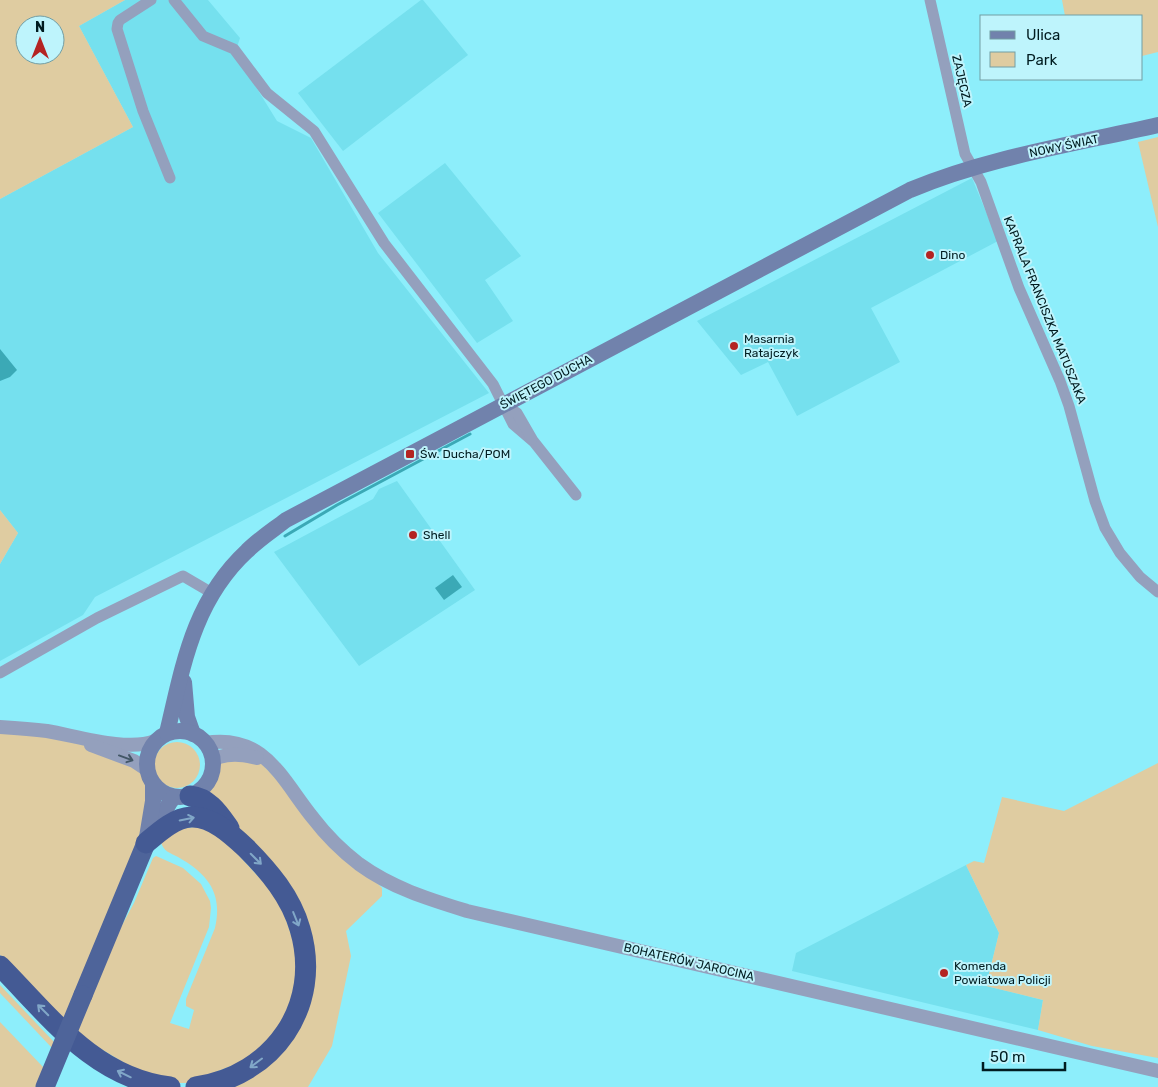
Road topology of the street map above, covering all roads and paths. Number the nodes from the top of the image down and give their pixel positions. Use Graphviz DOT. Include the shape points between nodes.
graph roads {
  1 [pos="151,0"];
  2 [pos="174,0"];
  3 [pos="930,0"];
  4 [pos="1158,125"];
  5 [pos="971,167"];
  6 [pos="170,178"];
  7 [pos="504,404"];
  8 [pos="576,495"];
  9 [pos="1158,592"];
  10 [pos="212,593"];
  11 [pos="183,664"];
  12 [pos="0,673"];
  13 [pos="0,727"];
  14 [pos="72,736"];
  15 [pos="161,737"];
  16 [pos="199,738"];
  17 [pos="213,760"];
  18 [pos="270,762"];
  19 [pos="150,777"];
  20 [pos="182,797"];
  21 [pos="239,842"];
  22 [pos="146,843"];
  23 [pos="0,966"];
  24 [pos="1158,1071"];
  25 [pos="46,1087"];
  26 [pos="170,1087"];
  27 [pos="196,1087"];
  1 -- 6 [label="street" via="120,20 118,30 143,111"];
  2 -- 7 [label="street" via="203,36 234,49 267,93 314,131 384,244 493,384"];
  3 -- 5 [label="street, ZAJĘCZA" via="965,154"];
  4 -- 5 [label="main road, NOWY ŚWIAT"];
  5 -- 7 [label="main road, ŚWIĘTEGO DUCHA" via="910,190"];
  5 -- 9 [label="street, KAPRALA FRANCISZKA MATUSZAKA" via="980,182 1019,288 1060,381 1105,528 1120,553"];
  7 -- 8 [label="street" via="513,424 534,442"];
  7 -- 10 [label="main road, ŚWIĘTEGO DUCHA" via="286,520 246,551"];
  10 -- 11 [label="main road, ŚWIĘTEGO DUCHA" via="199,616"];
  10 -- 12 [label="street" via="183,576 90,622"];
  11 -- 15 [label="main road, ŚWIĘTEGO DUCHA"];
  11 -- 16 [label="main road, ŚWIĘTEGO DUCHA" via="187,716"];
  13 -- 14 [label="street"];
  14 -- 15 [label="street" via="136,746"];
  14 -- 19 [label="street, one-way" via="134,761"];
  15 -- 16 [label="main road" via="176,731"];
  15 -- 19 [label="main road" via="148,754"];
  16 -- 17 [label="main road"];
  16 -- 18 [label="street, BOHATERÓW JAROCINA" via="240,744"];
  17 -- 18 [label="street" via="236,754"];
  17 -- 20 [label="main road" via="210,778 199,792"];
  18 -- 24 [label="street, BOHATERÓW JAROCINA" via="337,844 382,880 419,897 467,911"];
  19 -- 20 [label="main road" via="158,790"];
  19 -- 22 [label="main road" via="153,801"];
  20 -- 21 [label="highway" via="199,797 211,806"];
  20 -- 22 [label="main road" via="170,802"];
  22 -- 21 [label="highway, one-way" via="183,818 195,817 209,820"];
  21 -- 27 [label="highway, one-way" via="272,876 294,913 305,950 304,991 285,1034 258,1063 227,1080"];
  22 -- 25 [label="highway, bridge"];
  26 -- 23 [label="highway, one-way" via="122,1074 77,1045"];
}
